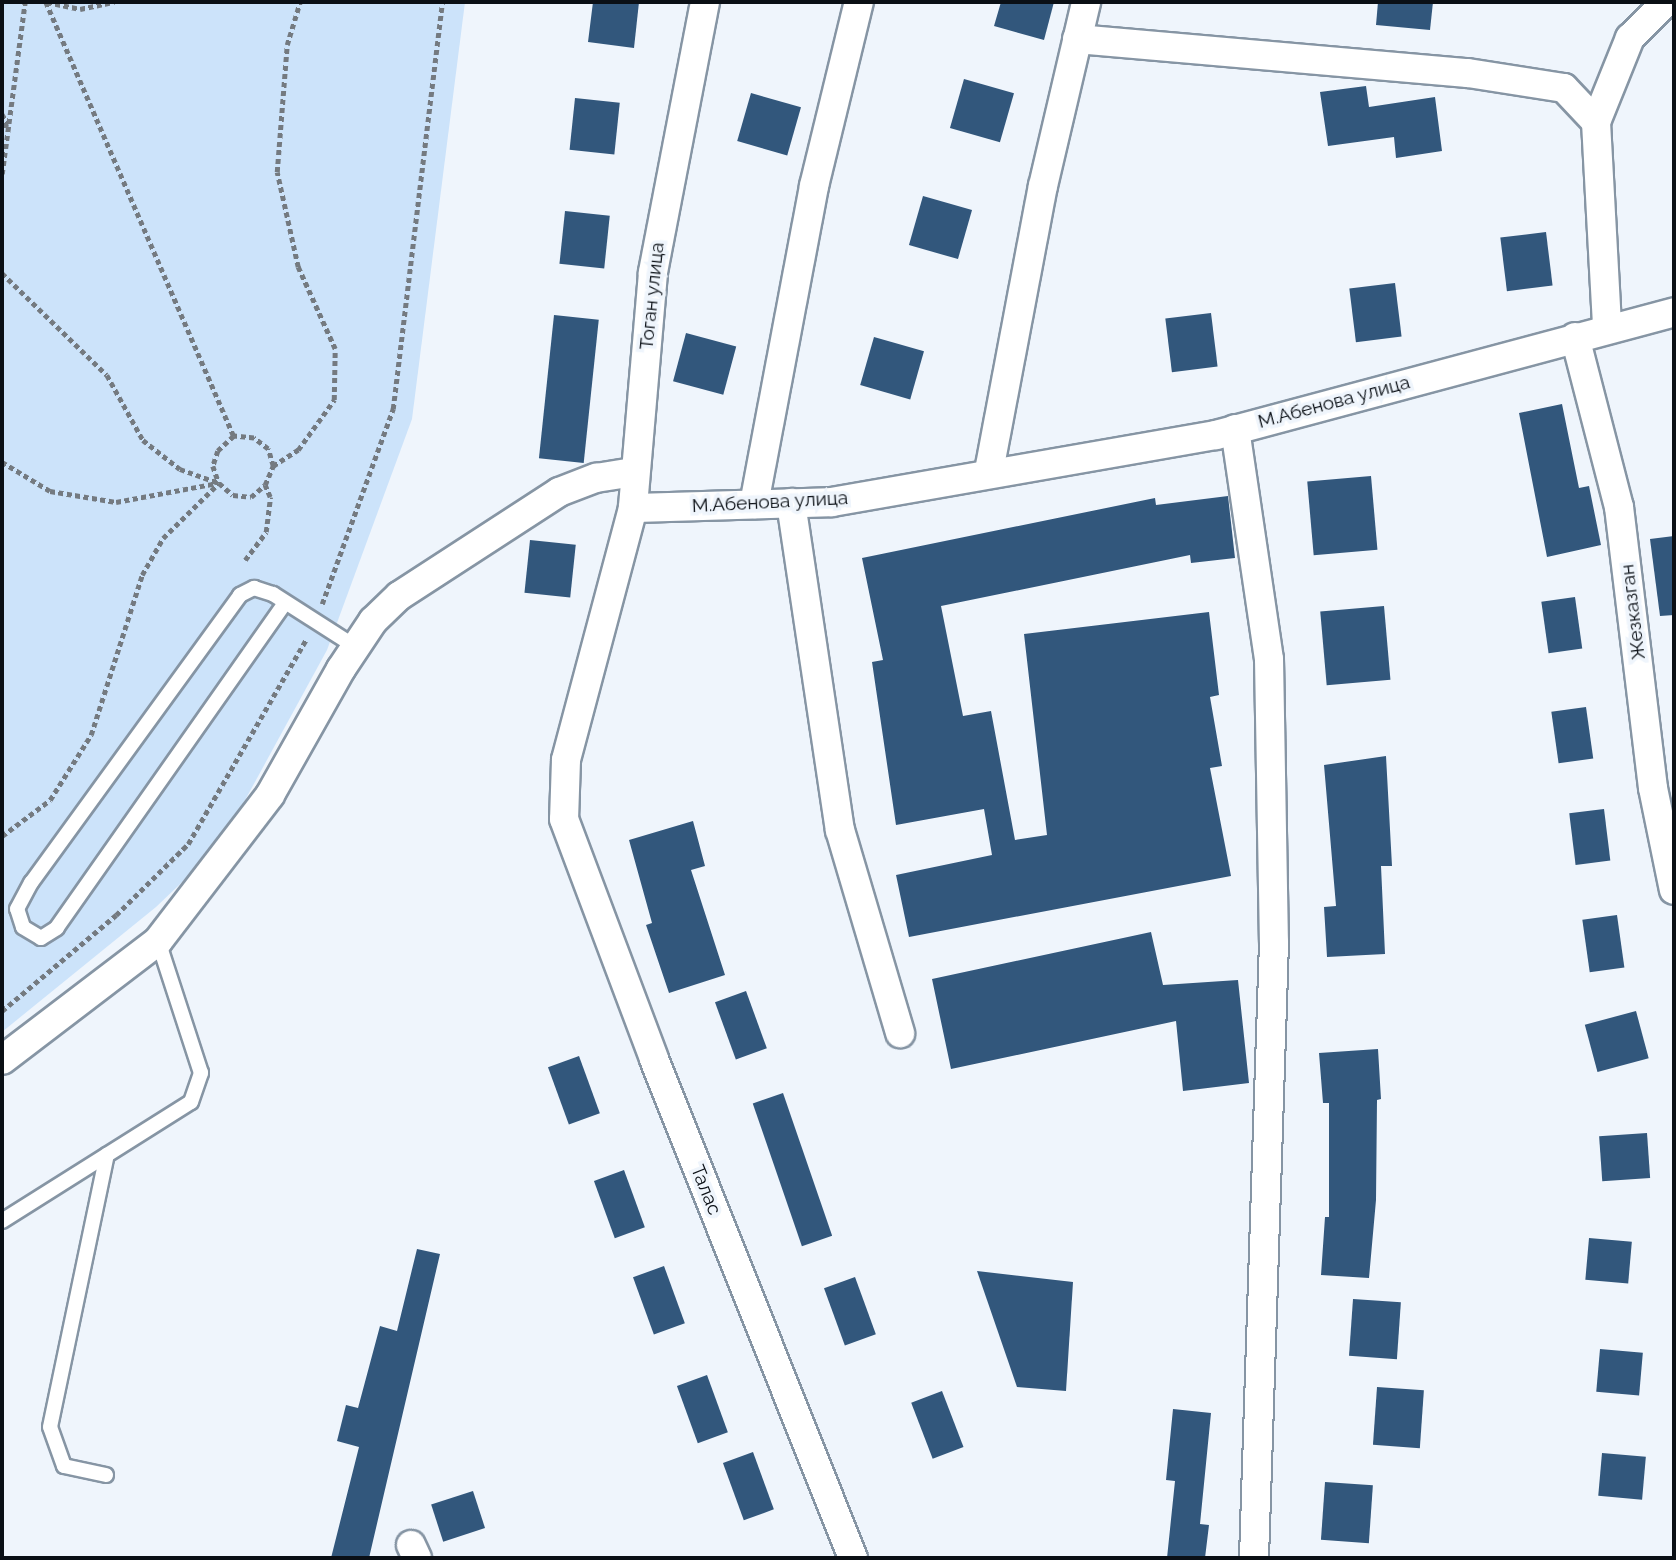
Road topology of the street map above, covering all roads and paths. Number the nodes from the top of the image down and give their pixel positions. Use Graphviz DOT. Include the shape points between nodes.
graph roads {
  1 [pos="25,2"];
  2 [pos="46,2"];
  3 [pos="114,2"];
  4 [pos="300,2"];
  5 [pos="442,2"];
  6 [pos="705,2"];
  7 [pos="859,2"];
  8 [pos="1086,2"];
  9 [pos="1666,2"];
  10 [pos="1077,39"];
  11 [pos="2,114"];
  12 [pos="1596,122"];
  13 [pos="8,124"];
  14 [pos="2,127"];
  15 [pos="2,174"];
  16 [pos="2,273"];
  17 [pos="1674,312"];
  18 [pos="1608,328"];
  19 [pos="1574,337"];
  20 [pos="1235,429"];
  21 [pos="234,436"];
  22 [pos="2,462"];
  23 [pos="273,466"];
  24 [pos="989,471"];
  25 [pos="635,472"];
  26 [pos="219,483"];
  27 [pos="265,485"];
  28 [pos="791,503"];
  29 [pos="754,504"];
  30 [pos="633,508"];
  31 [pos="246,560"];
  32 [pos="285,603"];
  33 [pos="315,621"];
  34 [pos="356,647"];
  35 [pos="564,819"];
  36 [pos="2,836"];
  37 [pos="1674,890"];
  38 [pos="158,941"];
  39 [pos="2,1010"];
  40 [pos="900,1033"];
  41 [pos="2,1060"];
  42 [pos="107,1155"];
  43 [pos="2,1221"];
  44 [pos="106,1475"];
  45 [pos="853,1558"];
  46 [pos="1254,1558"];
  1 -- 13 [label="path"];
  2 -- 3 [label="path" via="80,9"];
  2 -- 21 [label="path"];
  4 -- 23 [label="path" via="287,45 277,172 298,267 335,349 334,400 298,450"];
  5 -- 33 [label="path" via="393,409"];
  6 -- 25 [label="street, Тоган улица" via="653,273"];
  7 -- 29 [label="street" via="814,186"];
  8 -- 10 [label="street"];
  9 -- 12 [label="street" via="1630,38"];
  10 -- 12 [label="street" via="1468,73 1564,88"];
  10 -- 24 [label="street" via="1043,186"];
  11 -- 13 [label="path"];
  12 -- 18 [label="street"];
  13 -- 14 [label="path"];
  13 -- 15 [label="path"];
  16 -- 26 [label="path" via="107,375 143,440 180,469"];
  17 -- 18 [label="street, М.Абенова улица"];
  18 -- 19 [label="street, М.Абенова улица"];
  19 -- 20 [label="street, М.Абенова улица"];
  19 -- 37 [label="street, Жезказган" via="1619,507 1653,788"];
  20 -- 24 [label="street, М.Абенова улица"];
  20 -- 46 [label="street" via="1269,659 1273,915"];
  21 -- 23 [label="path" via="254,438 268,449"];
  21 -- 26 [label="path" via="218,451 213,466"];
  22 -- 26 [label="path" via="50,491 116,502"];
  23 -- 27 [label="path"];
  24 -- 28 [label="street, М.Абенова улица" via="832,502"];
  25 -- 30 [label="street, Тоган улица"];
  25 -- 34 [label="street" via="596,478 559,492 497,529 399,596"];
  26 -- 27 [label="path" via="233,495 251,497"];
  26 -- 36 [label="path" via="163,538 142,575 91,735 50,800"];
  27 -- 31 [label="path" via="270,497 266,532"];
  28 -- 29 [label="street, М.Абенова улица"];
  28 -- 40 [label="street" via="840,830"];
  29 -- 30 [label="street, М.Абенова улица"];
  30 -- 35 [label="street, Тоган улица" via="566,760"];
  32 -- 32 [label="lane" via="254,588 240,595 31,883 17,909 23,927 41,938 57,928"];
  32 -- 33 [label="lane"];
  33 -- 34 [label="lane"];
  33 -- 39 [label="path" via="188,844 116,915"];
  34 -- 38 [label="street" via="270,794"];
  35 -- 45 [label="street, Талас" via="654,1059"];
  38 -- 41 [label="street"];
  38 -- 42 [label="lane" via="201,1073 191,1102"];
  42 -- 43 [label="lane"];
  42 -- 44 [label="lane" via="50,1427 64,1466"];
}
